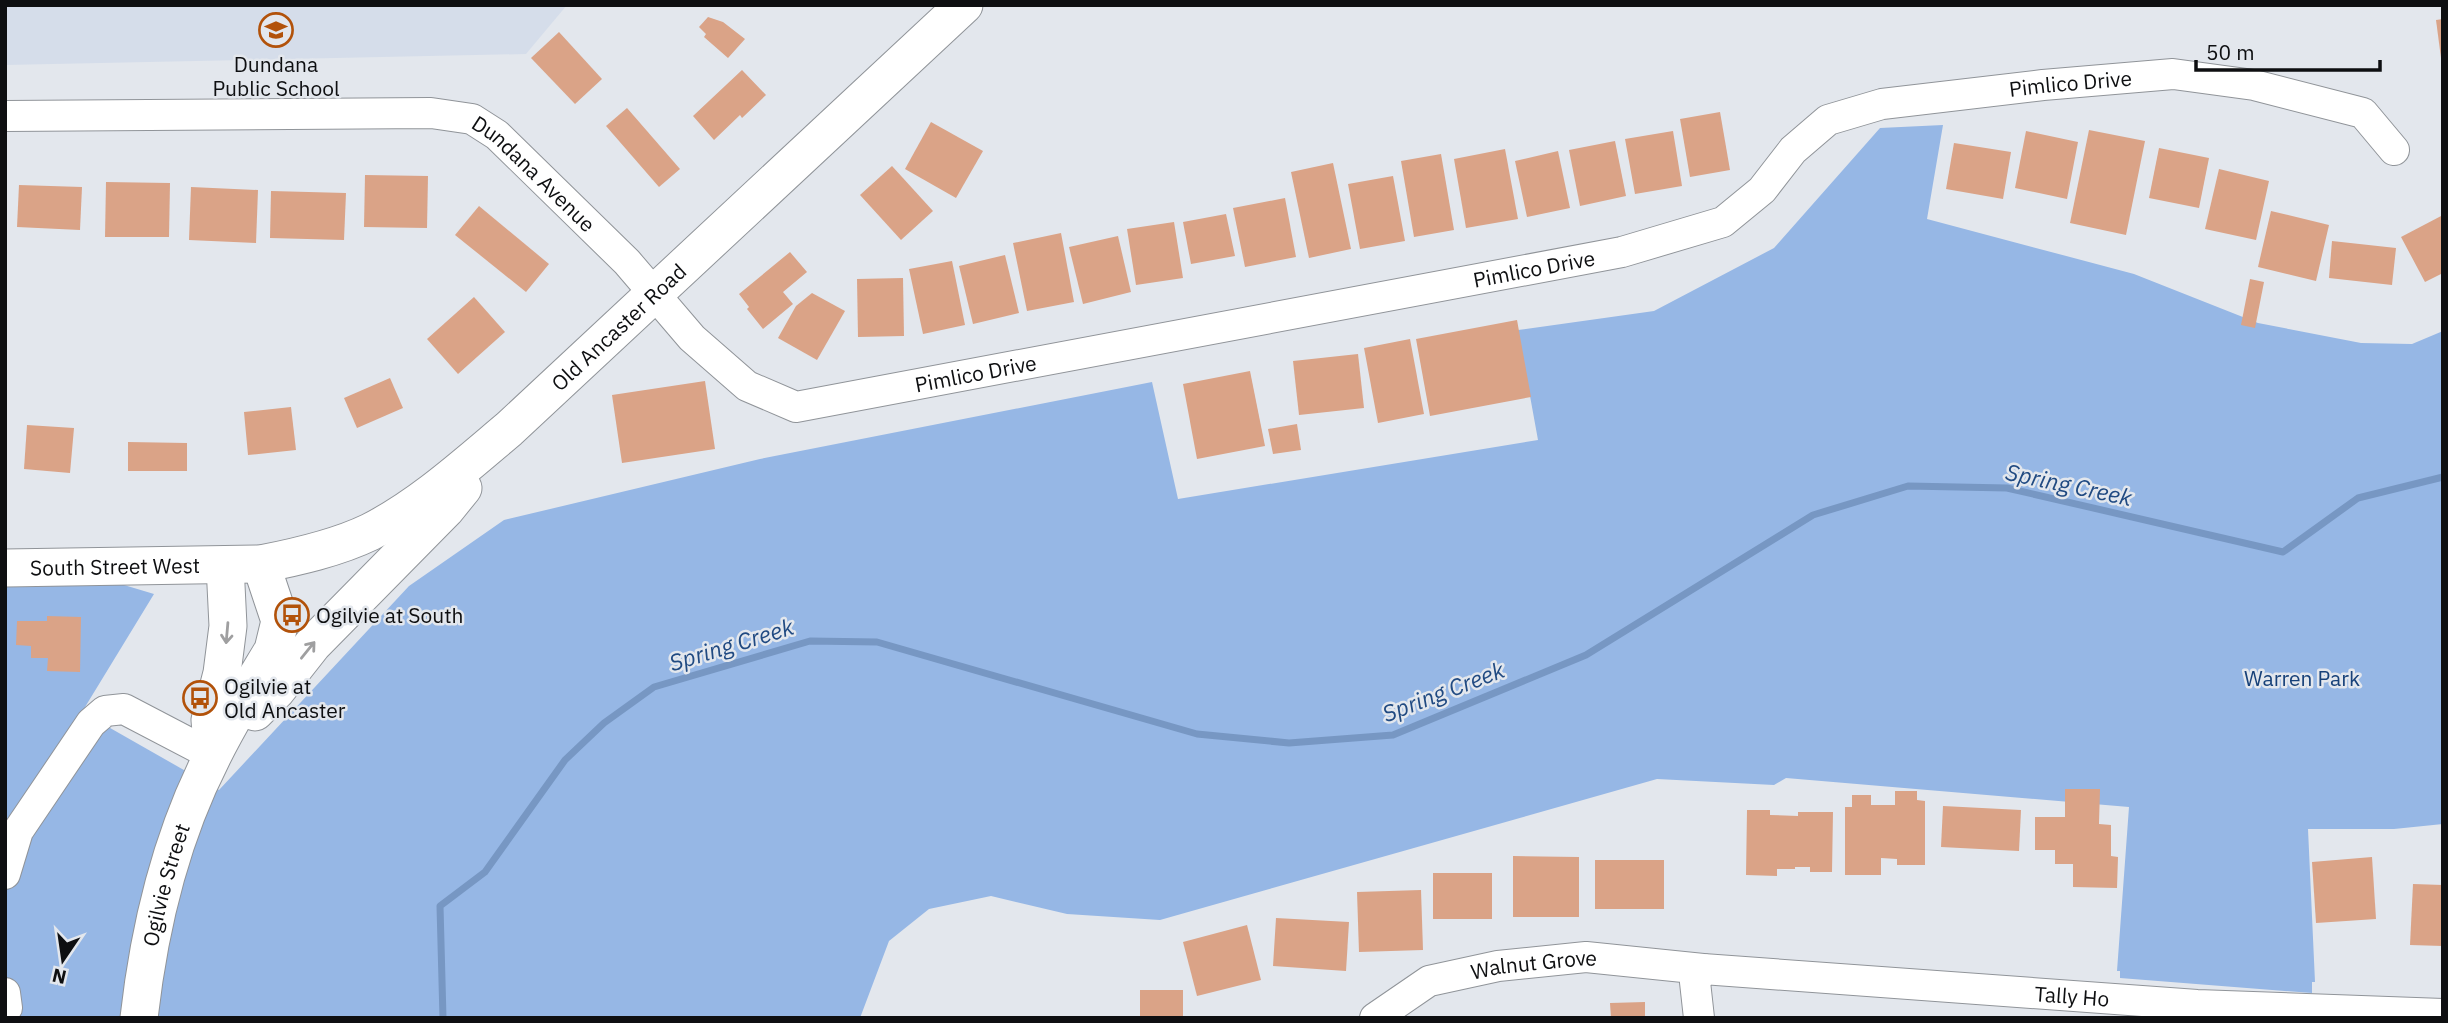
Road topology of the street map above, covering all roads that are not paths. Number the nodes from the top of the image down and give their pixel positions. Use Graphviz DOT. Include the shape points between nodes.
graph roads {
  1 [pos="964,5"];
  2 [pos="5,116"];
  3 [pos="2394,150"];
  4 [pos="654,293"];
  5 [pos="509,429"];
  6 [pos="261,564"];
  7 [pos="225,565"];
  8 [pos="5,568"];
  9 [pos="212,755"];
  10 [pos="5,874"];
  11 [pos="1703,969"];
  12 [pos="2197,1011"];
  13 [pos="2443,1014"];
  14 [pos="139,1018"];
  15 [pos="1375,1018"];
  16 [pos="1699,1018"];
  1 -- 4 [label="street, Old Ancaster Road"];
  2 -- 4 [label="street, Dundana Avenue" via="431,113 472,119 497,135"];
  3 -- 4 [label="street, Pimlico Drive" via="2363,113 2254,85 2173,75 1882,104 1828,120 1793,150 1762,190 1723,222 1622,252 796,407 747,386 692,338"];
  4 -- 5 [label="street, Old Ancaster Road"];
  5 -- 6 [label="street, Old Ancaster Road" via="443,484 368,533"];
  9 -- 5 [label="street, one-way" via="446,509"];
  6 -- 7 [label="street, Old Ancaster Road"];
  6 -- 9 [label="street, Ogilvie Street" via="280,621 278,633 273,650"];
  7 -- 8 [label="street, South Street West"];
  7 -- 9 [label="street, Ogilvie Street, one-way" via="228,626 210,720"];
  9 -- 10 [label="street" via="124,709 104,711 91,723 18,831"];
  9 -- 14 [label="street, Ogilvie Street" via="160,898"];
  11 -- 12 [label="street, Tally Ho"];
  11 -- 15 [label="street, Walnut Grove" via="1586,957 1498,966 1429,981"];
  11 -- 16 [label="street" via="1695,982"];
  12 -- 13 [label="street, Tally Ho"];
}
